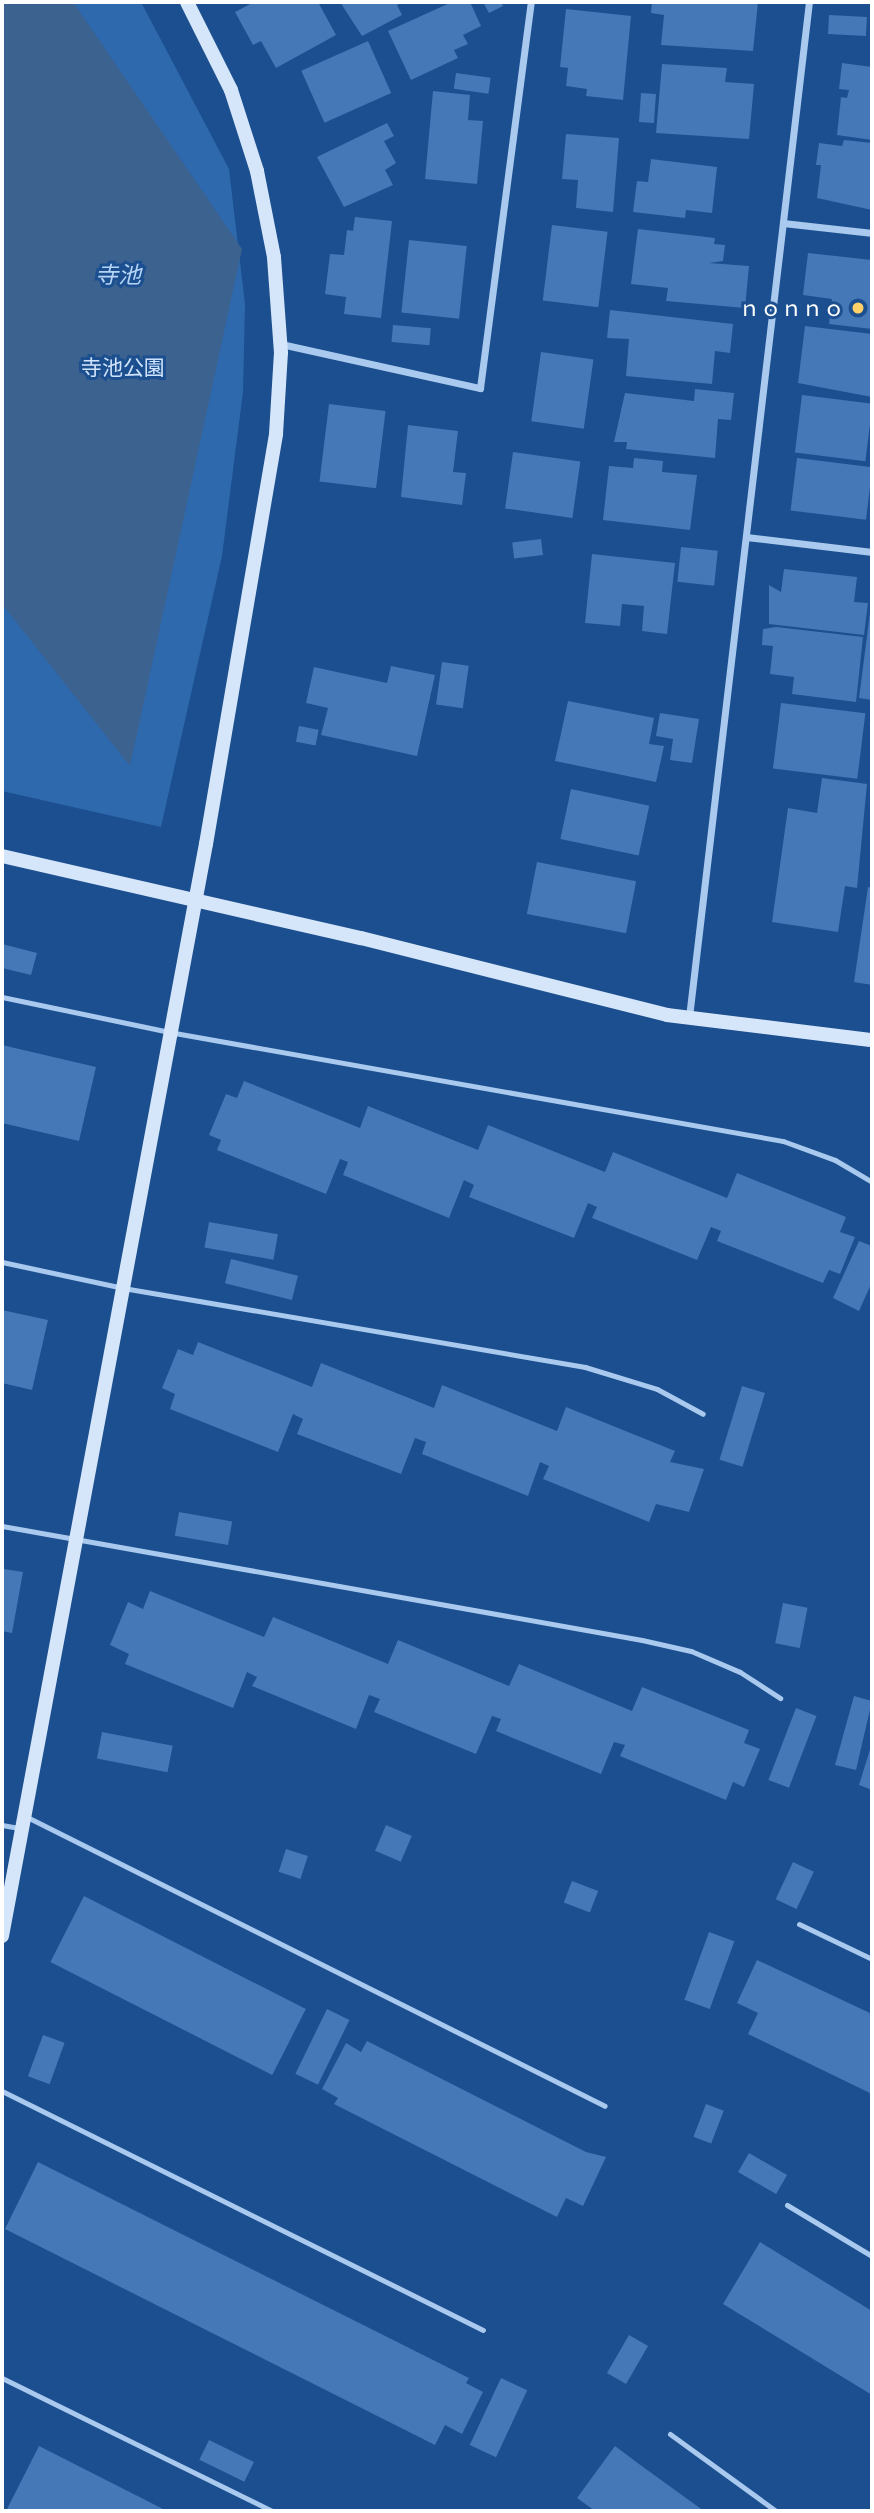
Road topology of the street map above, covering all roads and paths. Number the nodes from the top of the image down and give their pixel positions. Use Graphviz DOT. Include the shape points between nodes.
graph roads {
  1 [pos="187,2"];
  2 [pos="531,2"];
  3 [pos="809,2"];
  4 [pos="783,223"];
  5 [pos="872,233"];
  6 [pos="280,344"];
  7 [pos="746,537"];
  8 [pos="872,552"];
  9 [pos="2,856"];
  10 [pos="195,901"];
  11 [pos="2,997"];
  12 [pos="689,1018"];
  13 [pos="169,1032"];
  14 [pos="872,1040"];
  15 [pos="872,1182"];
  16 [pos="2,1262"];
  17 [pos="123,1288"];
  18 [pos="703,1414"];
  19 [pos="2,1526"];
  20 [pos="76,1542"];
  21 [pos="780,1698"];
  22 [pos="23,1823"];
  23 [pos="2,1825"];
  24 [pos="799,1924"];
  25 [pos="2,1936"];
  26 [pos="872,1959"];
  27 [pos="2,2091"];
  28 [pos="605,2106"];
  29 [pos="787,2205"];
  30 [pos="872,2256"];
  31 [pos="483,2330"];
  32 [pos="2,2378"];
  33 [pos="670,2434"];
  34 [pos="272,2511"];
  35 [pos="776,2511"];
  1 -- 6 [label="street" via="231,90 257,171 274,257"];
  2 -- 6 [label="street" via="480,388"];
  3 -- 4 [label="street"];
  4 -- 5 [label="street"];
  4 -- 7 [label="street"];
  6 -- 10 [label="street" via="276,434"];
  7 -- 8 [label="street"];
  7 -- 12 [label="street"];
  9 -- 10 [label="street"];
  10 -- 12 [label="street"];
  10 -- 13 [label="street"];
  11 -- 13 [label="lane"];
  12 -- 14 [label="street"];
  13 -- 15 [label="lane" via="783,1141 835,1160"];
  13 -- 17 [label="street"];
  16 -- 17 [label="lane"];
  17 -- 18 [label="lane" via="585,1367 657,1389"];
  17 -- 20 [label="street"];
  19 -- 20 [label="lane"];
  20 -- 21 [label="lane" via="642,1640 691,1651 740,1672"];
  20 -- 22 [label="street"];
  22 -- 23 [label="lane"];
  22 -- 25 [label="street"];
  22 -- 28 [label="lane"];
  24 -- 26 [label="lane"];
  27 -- 31 [label="lane"];
  29 -- 30 [label="lane"];
  32 -- 34 [label="lane"];
  33 -- 35 [label="lane"];
}
